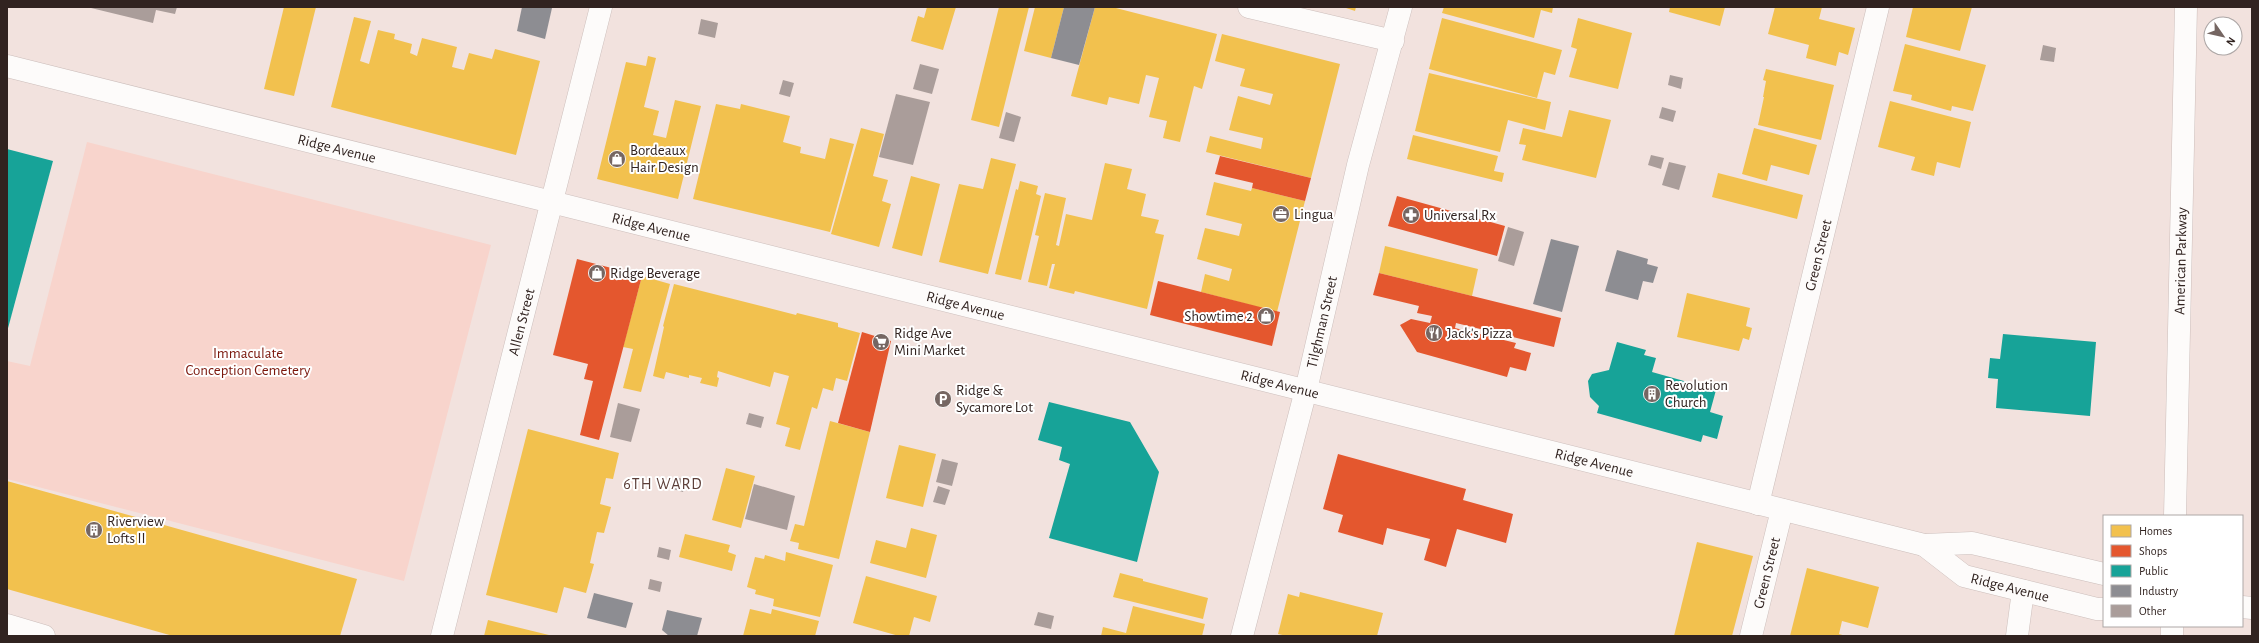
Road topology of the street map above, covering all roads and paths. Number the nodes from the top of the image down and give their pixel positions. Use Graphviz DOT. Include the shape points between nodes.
graph roads {
  1 [pos="601,7"];
  2 [pos="1249,7"];
  3 [pos="1401,7"];
  4 [pos="1878,7"];
  5 [pos="2186,7"];
  6 [pos="1392,41"];
  7 [pos="7,66"];
  8 [pos="550,202"];
  9 [pos="1306,390"];
  10 [pos="1758,504"];
  11 [pos="1782,510"];
  12 [pos="2175,515"];
  13 [pos="1924,545"];
  14 [pos="2103,574"];
  15 [pos="2023,591"];
  16 [pos="2103,609"];
  17 [pos="7,625"];
  18 [pos="44,636"];
  19 [pos="442,636"];
  20 [pos="1242,636"];
  21 [pos="1751,636"];
  22 [pos="2017,636"];
  1 -- 8 [label="street, Allen Street"];
  2 -- 6 [label="street"];
  3 -- 6 [label="street, Tilghman Street"];
  4 -- 10 [label="street, Green Street"];
  5 -- 12 [label="street, American Parkway"];
  6 -- 9 [label="street, Tilghman Street" via="1358,165"];
  7 -- 8 [label="street, Ridge Avenue"];
  8 -- 9 [label="street, Ridge Avenue"];
  8 -- 19 [label="street, Allen Street"];
  9 -- 10 [label="street, Ridge Avenue"];
  9 -- 20 [label="street, Tilghman Street"];
  10 -- 11 [label="street, Ridge Avenue"];
  11 -- 13 [label="street, Ridge Avenue"];
  11 -- 21 [label="street, Green Street"];
  13 -- 14 [label="street, Ridge Avenue" via="1972,543"];
  13 -- 15 [label="street, Ridge Avenue" via="1964,576"];
  15 -- 16 [label="street, Ridge Avenue"];
  15 -- 22 [label="street"];
  17 -- 18 [label="street"];
}
